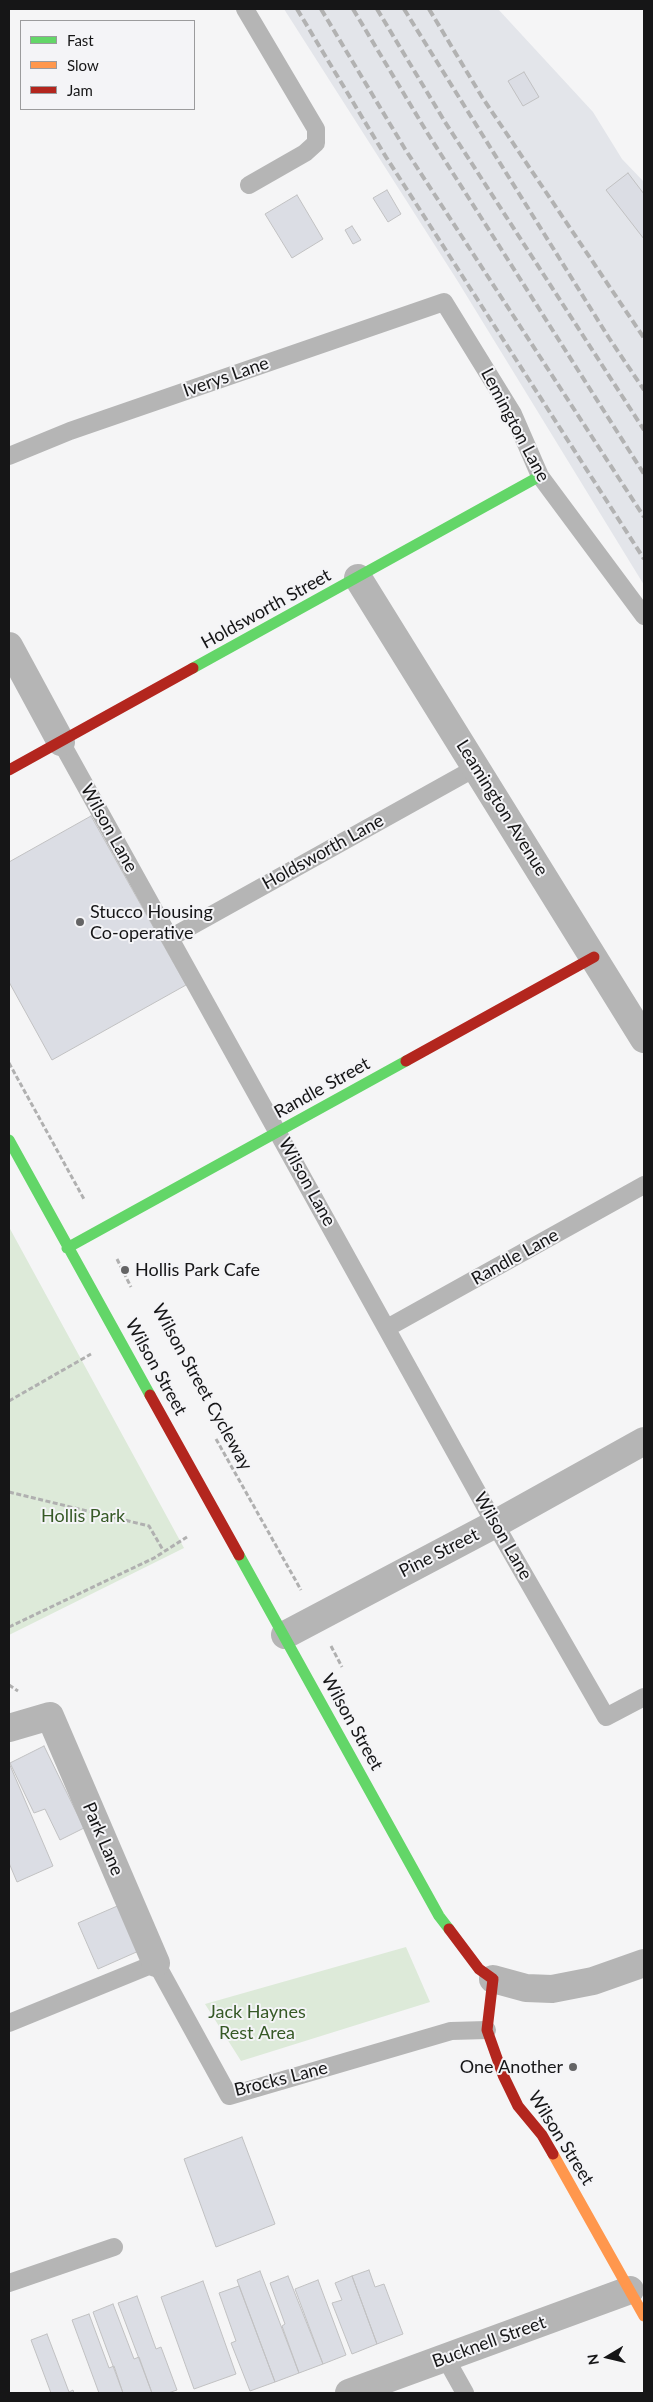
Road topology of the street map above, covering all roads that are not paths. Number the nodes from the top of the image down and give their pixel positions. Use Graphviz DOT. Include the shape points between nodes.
graph roads {
  1 [pos="246,9"];
  2 [pos="249,185"];
  3 [pos="444,302"];
  4 [pos="9,456"];
  5 [pos="540,476"];
  6 [pos="358,578"];
  7 [pos="644,616"];
  8 [pos="9,646"];
  9 [pos="62,742"];
  10 [pos="477,767"];
  11 [pos="9,770"];
  12 [pos="170,938"];
  13 [pos="594,957"];
  14 [pos="644,1039"];
  15 [pos="280,1132"];
  16 [pos="10,1147"];
  17 [pos="644,1185"];
  18 [pos="66,1248"];
  19 [pos="387,1328"];
  20 [pos="644,1441"];
  21 [pos="495,1524"];
  22 [pos="285,1635"];
  23 [pos="644,1697"];
  24 [pos="9,1728"];
  25 [pos="644,1962"];
  26 [pos="156,1963"];
  27 [pos="493,1979"];
  28 [pos="9,2023"];
  29 [pos="487,2030"];
  30 [pos="114,2247"];
  31 [pos="9,2283"];
  32 [pos="630,2290"];
  33 [pos="644,2316"];
  34 [pos="446,2359"];
  35 [pos="348,2393"];
  36 [pos="466,2393"];
  1 -- 2 [label="lane" via="316,129 316,143 305,153"];
  3 -- 4 [label="lane, Iverys Lane" via="70,431"];
  3 -- 5 [label="lane, Lemington Lane" via="513,414"];
  5 -- 6 [label="street, Holdsworth Street"];
  5 -- 7 [label="lane, Lemington Lane"];
  6 -- 9 [label="street, Holdsworth Street"];
  6 -- 10 [label="street, Leamington Avenue"];
  8 -- 9 [label="street, Wilson Lane"];
  9 -- 11 [label="street, Holdsworth Street"];
  9 -- 12 [label="lane, Wilson Lane"];
  10 -- 12 [label="lane, Holdsworth Lane"];
  10 -- 13 [label="street, Leamington Avenue"];
  12 -- 15 [label="lane, Wilson Lane"];
  13 -- 14 [label="street, Leamington Avenue"];
  13 -- 15 [label="street, Randle Street"];
  15 -- 18 [label="street, Randle Street"];
  15 -- 19 [label="lane, Wilson Lane"];
  16 -- 18 [label="street, Wilson Street"];
  17 -- 19 [label="lane, Randle Lane"];
  18 -- 22 [label="street, Wilson Street"];
  19 -- 21 [label="lane, Wilson Lane"];
  20 -- 21 [label="street, Pine Street"];
  21 -- 22 [label="street, Pine Street"];
  21 -- 23 [label="lane, Wilson Lane" via="606,1717"];
  22 -- 27 [label="street, Wilson Street" via="446,1927 479,1969"];
  24 -- 26 [label="street, Park Lane" via="50,1716"];
  25 -- 27 [label="street" via="593,1981 552,1989 526,1988"];
  26 -- 28 [label="lane"];
  26 -- 29 [label="lane, Brocks Lane" via="229,2096 451,2031"];
  27 -- 29 [label="street, Wilson Street"];
  29 -- 32 [label="street, Wilson Street" via="518,2106 542,2135"];
  30 -- 31 [label="lane"];
  32 -- 33 [label="street, Wilson Street"];
  32 -- 34 [label="street, Bucknell Street"];
  34 -- 35 [label="street, Bucknell Street"];
  34 -- 36 [label="lane"];
}
